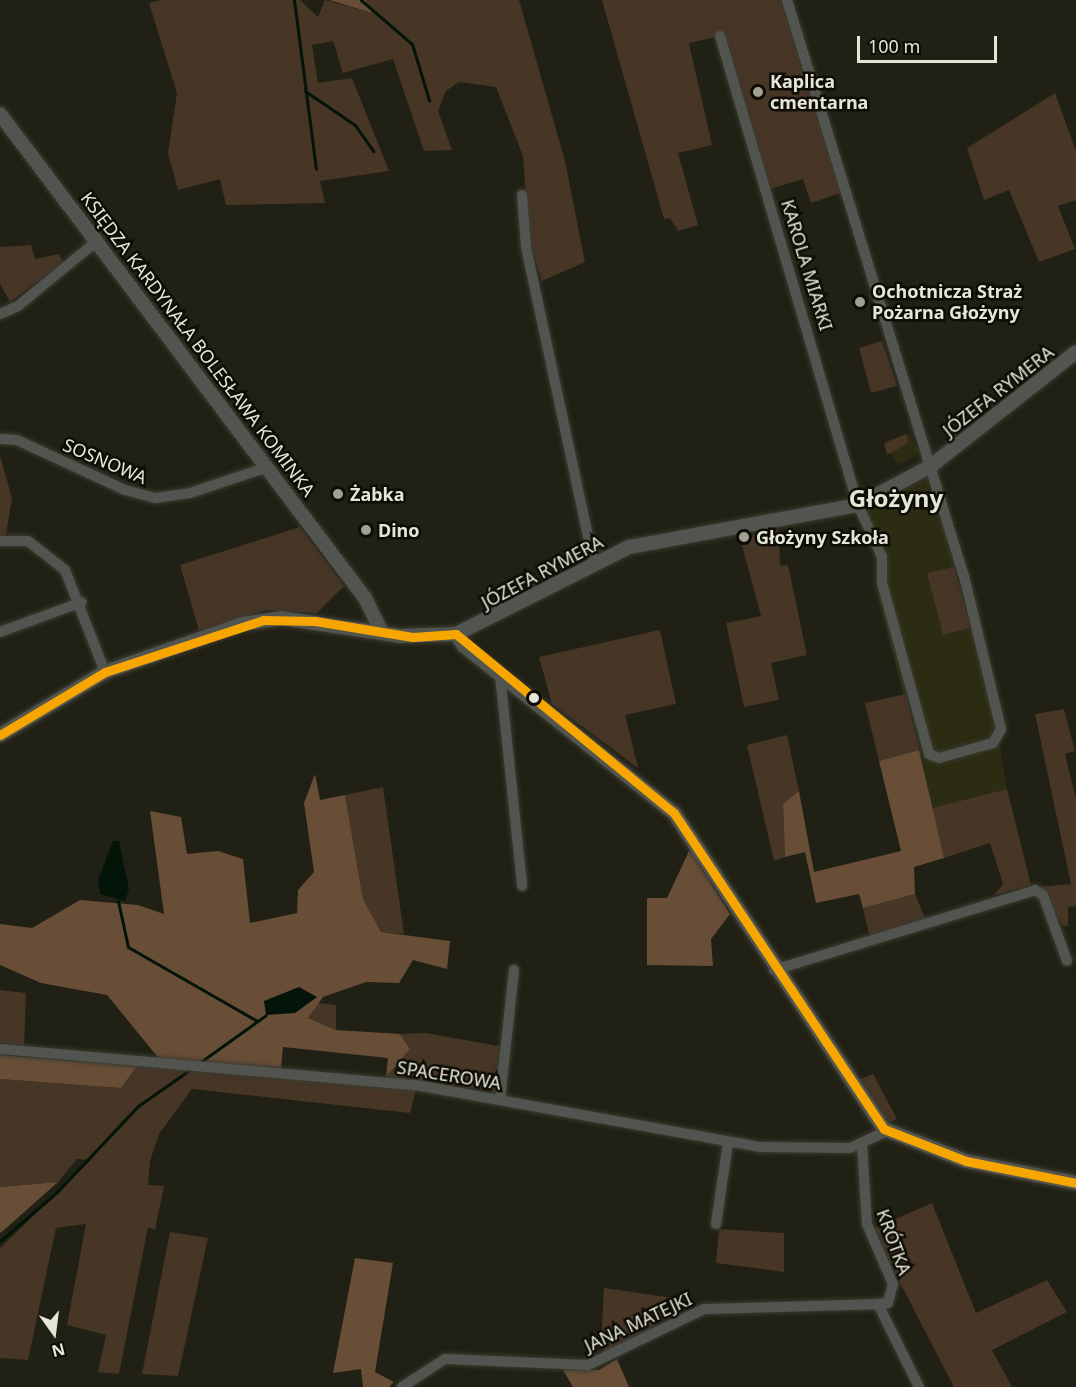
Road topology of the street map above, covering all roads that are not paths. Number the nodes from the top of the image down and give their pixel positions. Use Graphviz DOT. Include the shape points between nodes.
graph roads {
  1 [pos="787,0"];
  2 [pos="720,36"];
  3 [pos="0,114"];
  4 [pos="522,195"];
  5 [pos="98,240"];
  6 [pos="0,314"];
  7 [pos="1076,352"];
  8 [pos="0,439"];
  9 [pos="931,466"];
  10 [pos="268,467"];
  11 [pos="858,505"];
  12 [pos="0,541"];
  13 [pos="594,563"];
  14 [pos="365,598"];
  15 [pos="82,602"];
  16 [pos="362,630"];
  17 [pos="0,632"];
  18 [pos="382,633"];
  19 [pos="456,634"];
  20 [pos="105,672"];
  21 [pos="500,675"];
  22 [pos="0,735"];
  23 [pos="522,886"];
  24 [pos="1068,961"];
  25 [pos="514,970"];
  26 [pos="774,970"];
  27 [pos="0,1048"];
  28 [pos="500,1099"];
  29 [pos="887,1131"];
  30 [pos="728,1143"];
  31 [pos="862,1145"];
  32 [pos="1076,1183"];
  33 [pos="717,1224"];
  34 [pos="878,1304"];
  35 [pos="402,1387"];
  36 [pos="919,1387"];
  1 -- 9 [label="street"];
  2 -- 11 [label="street, KAROLA MIARKI"];
  3 -- 5 [label="street, KSIĘDZA KARDYNAŁA BOLESŁAWA KOMINKA"];
  4 -- 13 [label="street" via="526,247"];
  5 -- 6 [label="street" via="18,306"];
  5 -- 10 [label="street, KSIĘDZA KARDYNAŁA BOLESŁAWA KOMINKA"];
  7 -- 9 [label="street, JÓZEFA RYMERA"];
  8 -- 10 [label="street, SOSNOWA" via="17,440 125,490 155,498 190,493"];
  9 -- 11 [label="street, JÓZEFA RYMERA"];
  9 -- 11 [label="street, KAROLA MIARKI" via="1001,729 993,743 939,758 929,754 882,583 882,557"];
  10 -- 14 [label="street, KSIĘDZA KARDYNAŁA BOLESŁAWA KOMINKA"];
  11 -- 13 [label="street, JÓZEFA RYMERA" via="629,547"];
  12 -- 15 [label="street" via="28,541 44,551 65,570"];
  13 -- 19 [label="street, JÓZEFA RYMERA"];
  14 -- 16 [label="street"];
  14 -- 18 [label="street, KSIĘDZA KARDYNAŁA BOLESŁAWA KOMINKA"];
  15 -- 17 [label="street"];
  15 -- 20 [label="street"];
  16 -- 18 [label="street, JÓZEFA RYMERA"];
  16 -- 20 [label="street, JÓZEFA RYMERA" via="263,620"];
  18 -- 19 [label="street, JÓZEFA RYMERA"];
  19 -- 21 [label="street"];
  20 -- 22 [label="street, JÓZEFA RYMERA"];
  21 -- 23 [label="street"];
  21 -- 26 [label="street" via="674,813"];
  24 -- 26 [label="street" via="1043,895 1035,890"];
  25 -- 28 [label="street"];
  26 -- 29 [label="street" via="867,1111"];
  27 -- 28 [label="street, SPACEROWA" via="358,1078"];
  28 -- 30 [label="street, SPACEROWA"];
  29 -- 31 [label="street, SPACEROWA"];
  29 -- 32 [label="street" via="966,1161"];
  30 -- 31 [label="street, SPACEROWA" via="830,1149"];
  30 -- 33 [label="street"];
  31 -- 34 [label="street, KRÓTKA" via="867,1224 893,1284 888,1303"];
  34 -- 35 [label="street, JANA MATEJKI" via="704,1309 588,1365 445,1359"];
  34 -- 36 [label="street"];
}
